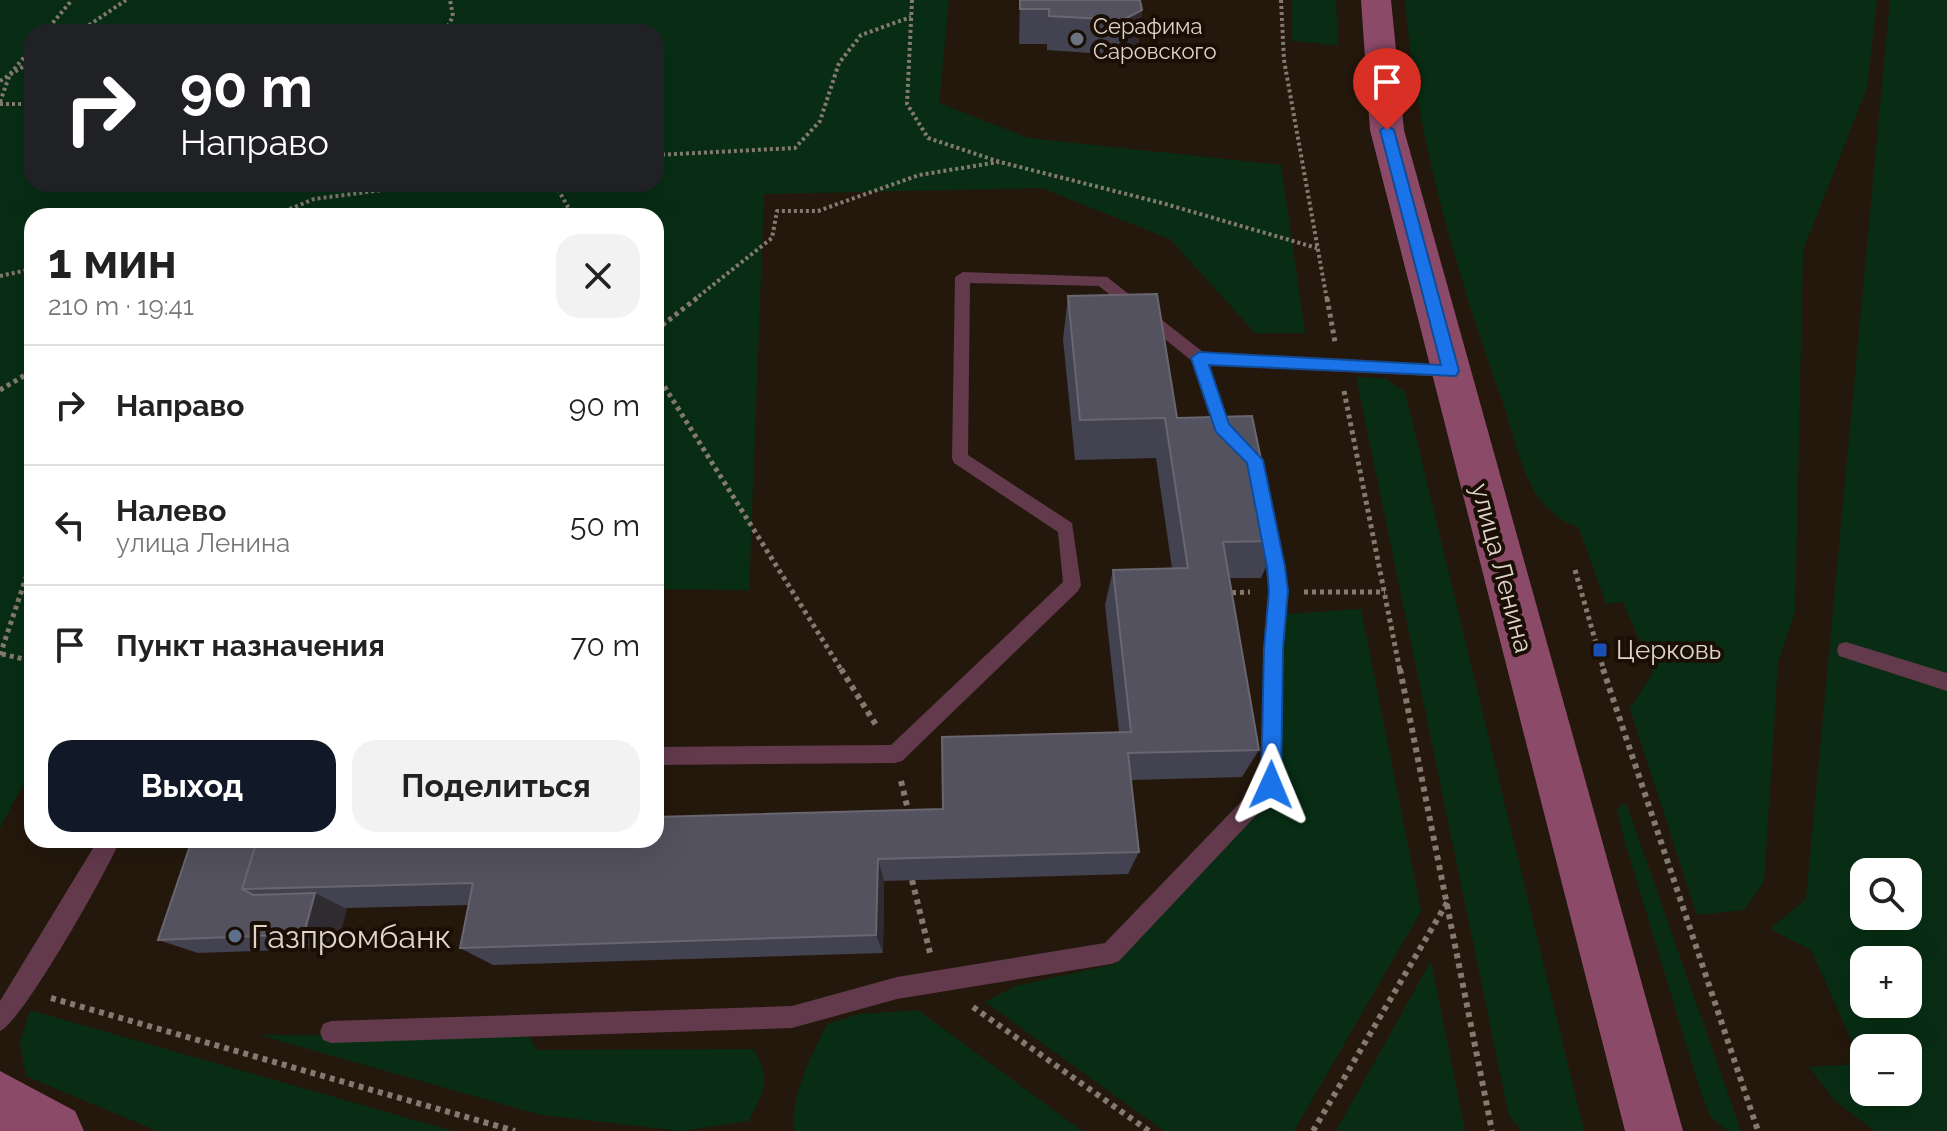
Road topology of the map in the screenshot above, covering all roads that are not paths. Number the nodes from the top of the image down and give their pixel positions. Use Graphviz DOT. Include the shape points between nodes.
graph roads {
  1 [pos="1376,0"];
  2 [pos="1199,358"];
  3 [pos="1450,371"];
  4 [pos="1244,449"];
  5 [pos="1264,506"];
  6 [pos="1846,650"];
  7 [pos="1947,682"];
  8 [pos="664,756"];
  9 [pos="105,848"];
  10 [pos="0,1020"];
  11 [pos="331,1032"];
  12 [pos="0,1100"];
  13 [pos="55,1131"];
  14 [pos="1654,1131"];
  1 -- 3 [label="main road, улица Ленина" via="1387,130"];
  2 -- 3 [label="lane"];
  2 -- 4 [label="lane" via="1222,427"];
  2 -- 8 [label="lane" via="1102,281 963,277 960,458 1066,528 1072,585 895,754"];
  3 -- 14 [label="main road, улица Ленина"];
  5 -- 11 [label="lane" via="1279,591 1271,785 1111,953 897,988 792,1017"];
  6 -- 7 [label="lane"];
  9 -- 10 [label="lane"];
  12 -- 13 [label="main road"];
}
